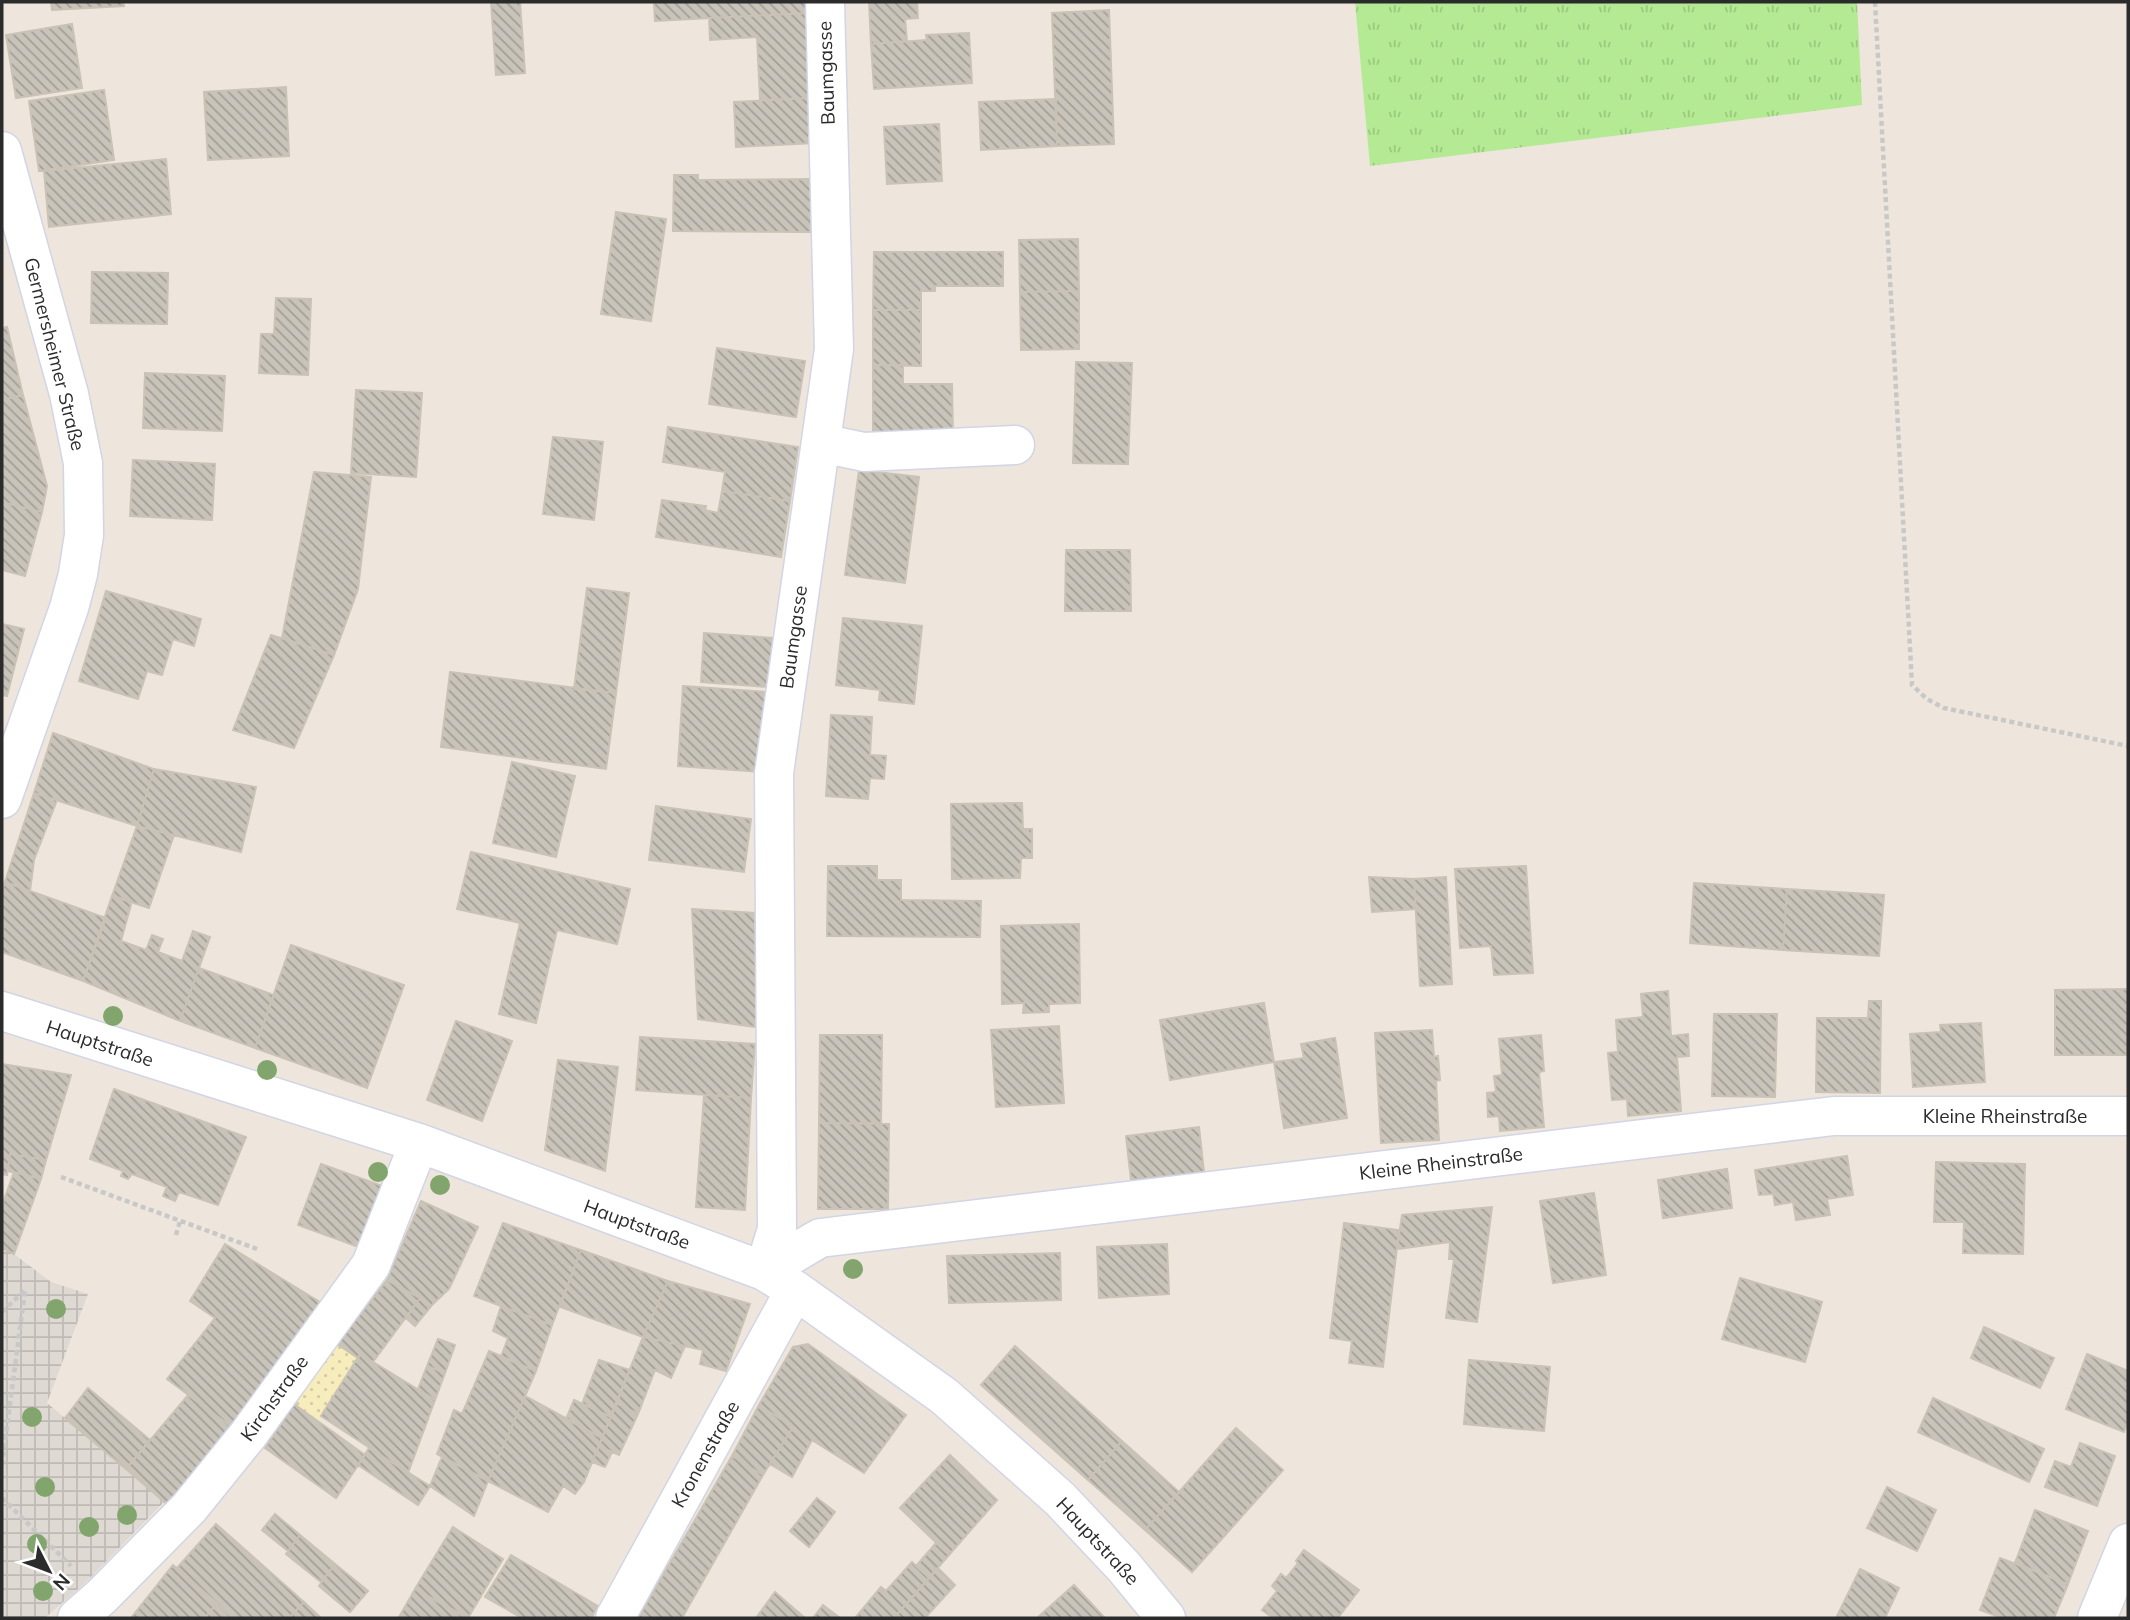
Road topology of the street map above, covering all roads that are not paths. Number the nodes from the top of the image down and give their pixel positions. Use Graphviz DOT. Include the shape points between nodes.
graph roads {
  1 [pos="825,2"];
  2 [pos="2,151"];
  3 [pos="821,443"];
  4 [pos="1015,445"];
  5 [pos="2,799"];
  6 [pos="2,1011"];
  7 [pos="2128,1116"];
  8 [pos="419,1143"];
  9 [pos="779,1280"];
  10 [pos="2128,1543"];
  11 [pos="78,1618"];
  12 [pos="615,1618"];
  13 [pos="1167,1618"];
  14 [pos="2097,1618"];
  1 -- 3 [label="street, Baumgasse" via="834,349"];
  2 -- 5 [label="street, Germersheimer Straße" via="69,394 83,463 84,535 69,608"];
  3 -- 4 [label="street" via="864,452"];
  3 -- 9 [label="street, Baumgasse" via="774,772"];
  6 -- 8 [label="street, Hauptstraße"];
  7 -- 9 [label="street, Kleine Rheinstraße" via="1834,1116 820,1238"];
  8 -- 9 [label="street, Hauptstraße"];
  8 -- 11 [label="street, Kirchstraße" via="371,1265 248,1435 188,1508"];
  9 -- 12 [label="street, Kronenstraße"];
  9 -- 13 [label="street, Hauptstraße" via="944,1396 1060,1499"];
  10 -- 14 [label="street"];
}
